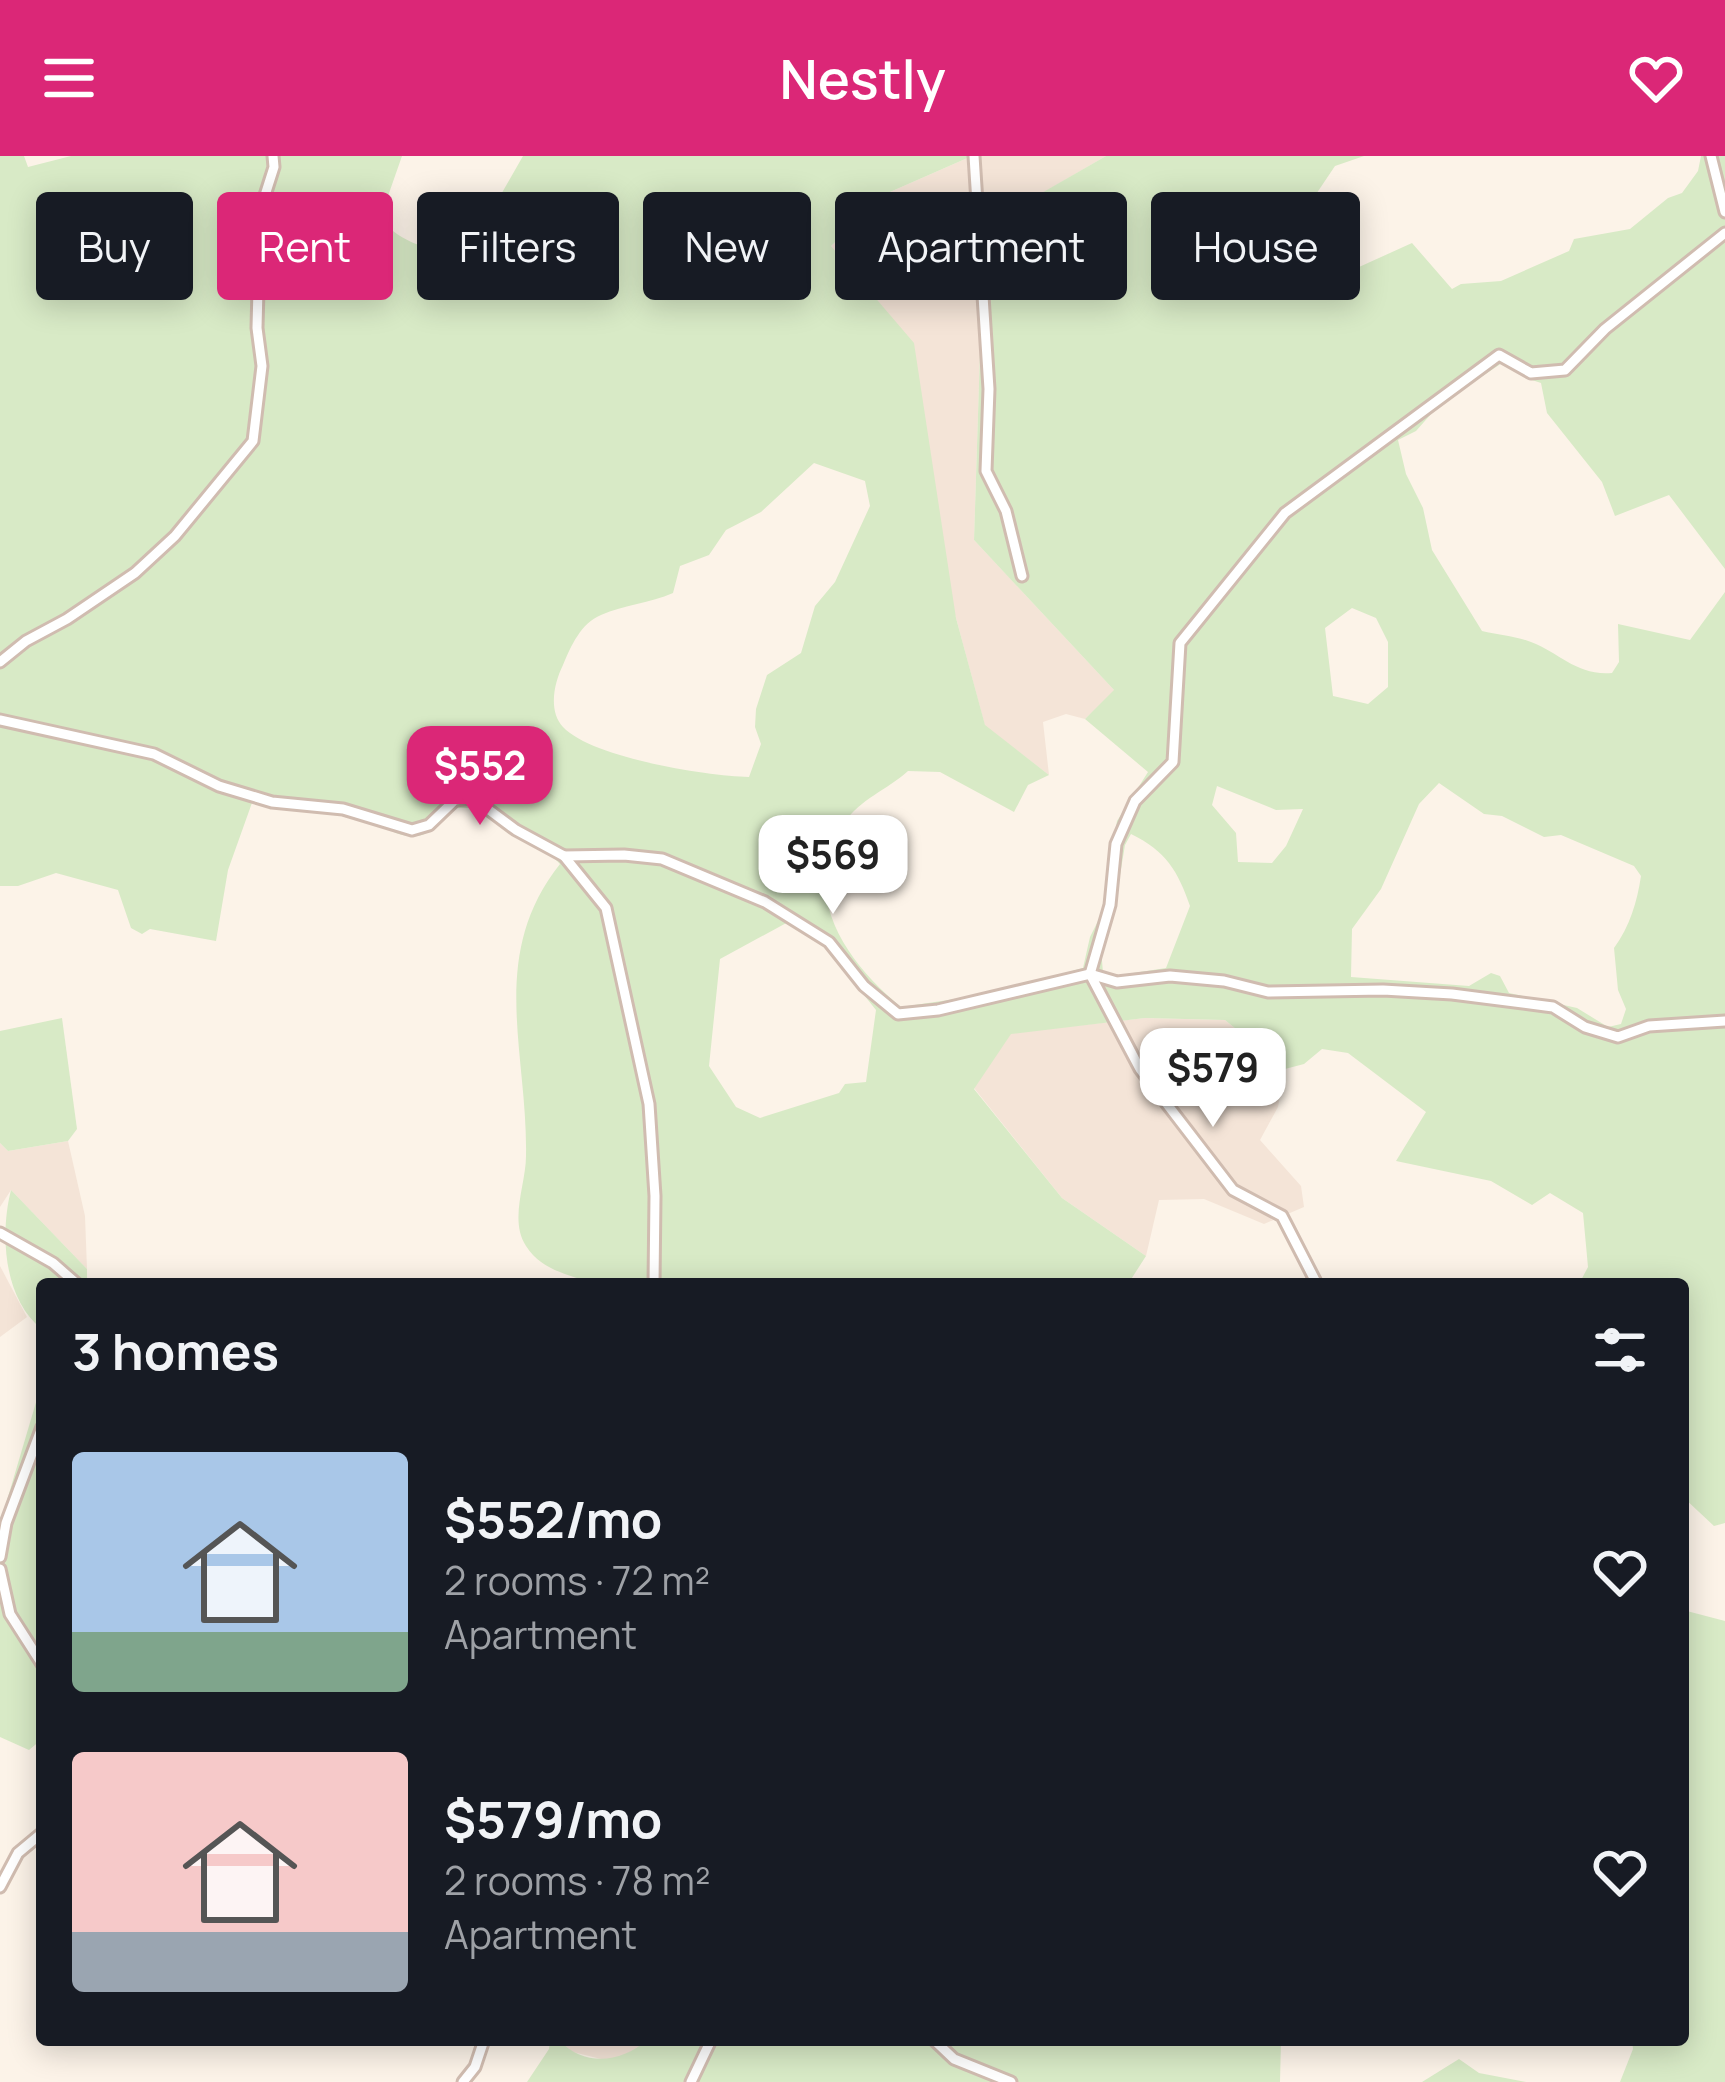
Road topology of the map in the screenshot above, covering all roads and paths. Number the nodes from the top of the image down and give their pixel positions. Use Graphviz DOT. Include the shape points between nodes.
graph roads {
  1 [pos="273,156"];
  2 [pos="974,156"];
  3 [pos="1712,156"];
  4 [pos="1725,212"];
  5 [pos="1725,233"];
  6 [pos="1022,576"];
  7 [pos="0,662"];
  8 [pos="0,720"];
  9 [pos="564,856"];
  10 [pos="1090,974"];
  11 [pos="1725,1021"];
  12 [pos="0,1233"];
  13 [pos="70,1278"];
  14 [pos="654,1278"];
  15 [pos="1314,1278"];
  16 [pos="36,1443"];
  17 [pos="0,1557"];
  18 [pos="0,1569"];
  19 [pos="36,1655"];
  20 [pos="36,1838"];
  21 [pos="0,1887"];
  22 [pos="482,2046"];
  23 [pos="708,2046"];
  24 [pos="940,2046"];
  25 [pos="463,2082"];
  26 [pos="691,2082"];
  27 [pos="1011,2082"];
  1 -- 7 [label="street" via="260,211 262,366 253,441 135,573"];
  2 -- 6 [label="street" via="989,389 986,471"];
  3 -- 4 [label="street"];
  5 -- 10 [label="street" via="1565,370 1531,373 1499,355 1285,513 1180,643 1173,762 1135,801 1116,844"];
  8 -- 9 [label="street" via="154,754 272,802 343,808 412,830 455,800 473,798"];
  9 -- 10 [label="street" via="662,860 765,902 829,942 898,1014"];
  9 -- 14 [label="street" via="606,908 649,1104"];
  10 -- 11 [label="street" via="1117,982 1224,981 1268,992 1452,994 1552,1007 1618,1037 1649,1026"];
  10 -- 15 [label="street" via="1140,1070 1233,1190 1282,1216"];
  12 -- 13 [label="street"];
  16 -- 17 [label="street"];
  18 -- 19 [label="street" via="10,1614"];
  20 -- 21 [label="street"];
  22 -- 25 [label="street"];
  23 -- 26 [label="street"];
  24 -- 27 [label="street"];
}
